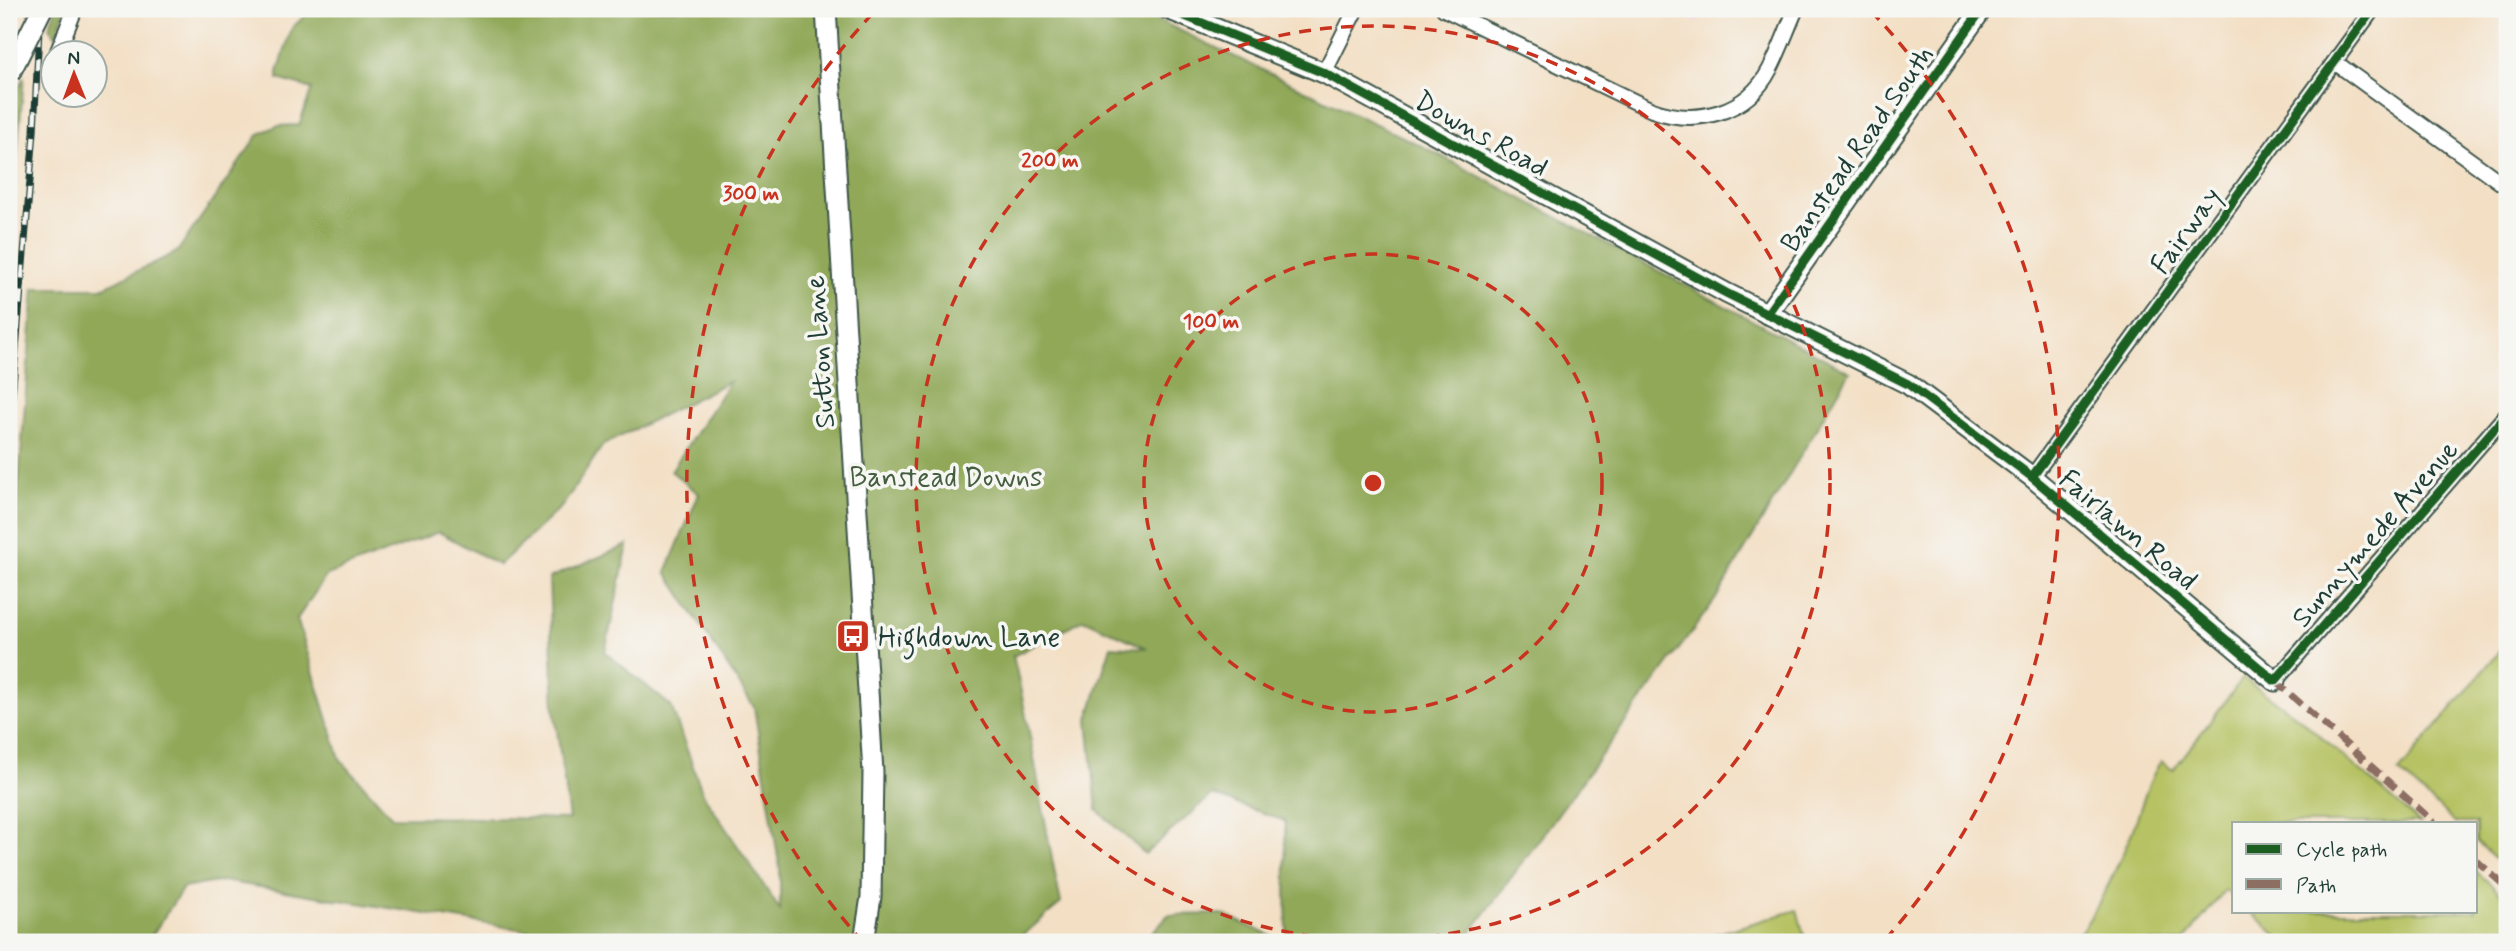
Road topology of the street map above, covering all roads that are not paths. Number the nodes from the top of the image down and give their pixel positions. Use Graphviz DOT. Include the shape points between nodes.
graph roads {
  1 [pos="42,9"];
  2 [pos="75,9"];
  3 [pos="826,9"];
  4 [pos="1168,9"];
  5 [pos="1356,9"];
  6 [pos="1444,9"];
  7 [pos="1796,9"];
  8 [pos="1982,9"];
  9 [pos="2373,9"];
  10 [pos="63,38"];
  11 [pos="2336,63"];
  12 [pos="1324,73"];
  13 [pos="9,75"];
  14 [pos="2507,187"];
  15 [pos="1767,314"];
  16 [pos="2507,414"];
  17 [pos="2032,477"];
  18 [pos="2275,681"];
  19 [pos="864,942"];
  1 -- 13 [label="street, bridge"];
  2 -- 10 [label="street"];
  3 -- 19 [label="street, Sutton Lane" via="873,772 870,897"];
  4 -- 12 [label="street, Downs Road"];
  5 -- 12 [label="street"];
  6 -- 7 [label="street" via="1652,110 1689,118 1722,112 1750,95 1769,71"];
  8 -- 15 [label="street, Banstead Road South"];
  9 -- 11 [label="street, Fairway"];
  11 -- 14 [label="street"];
  11 -- 17 [label="street, Fairway"];
  12 -- 15 [label="street, Downs Road"];
  15 -- 17 [label="street, Fairlawn Road" via="1908,384"];
  16 -- 18 [label="street, Sunnymede Avenue"];
  17 -- 18 [label="street, Fairlawn Road"];
}
